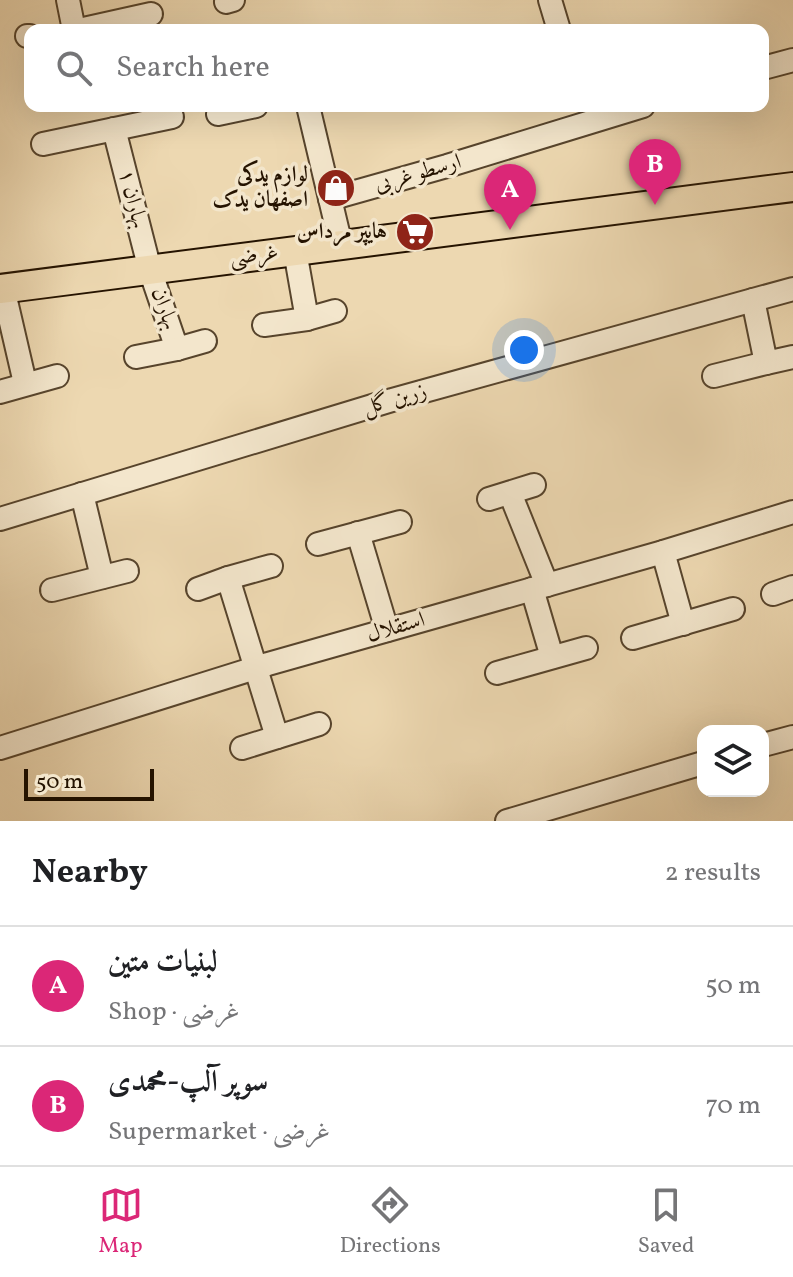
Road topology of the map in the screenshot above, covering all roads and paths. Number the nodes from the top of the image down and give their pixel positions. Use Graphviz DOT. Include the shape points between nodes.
graph roads {
  1 [pos="68,0"];
  2 [pos="550,0"];
  3 [pos="151,14"];
  4 [pos="74,24"];
  5 [pos="104,24"];
  6 [pos="557,24"];
  7 [pos="793,41"];
  8 [pos="779,63"];
  9 [pos="228,112"];
  10 [pos="309,112"];
  11 [pos="218,114"];
  12 [pos="585,115"];
  13 [pos="172,117"];
  14 [pos="114,129"];
  15 [pos="43,144"];
  16 [pos="793,187"];
  17 [pos="330,199"];
  18 [pos="341,245"];
  19 [pos="295,251"];
  20 [pos="150,270"];
  21 [pos="2,288"];
  22 [pos="793,289"];
  23 [pos="753,300"];
  24 [pos="335,311"];
  25 [pos="307,319"];
  26 [pos="264,325"];
  27 [pos="205,341"];
  28 [pos="177,349"];
  29 [pos="136,357"];
  30 [pos="793,357"];
  31 [pos="766,363"];
  32 [pos="57,376"];
  33 [pos="714,376"];
  34 [pos="25,383"];
  35 [pos="0,392"];
  36 [pos="534,485"];
  37 [pos="82,494"];
  38 [pos="792,517"];
  39 [pos="0,519"];
  40 [pos="400,522"];
  41 [pos="358,533"];
  42 [pos="318,544"];
  43 [pos="663,552"];
  44 [pos="271,566"];
  45 [pos="127,571"];
  46 [pos="102,577"];
  47 [pos="228,578"];
  48 [pos="540,587"];
  49 [pos="198,589"];
  50 [pos="52,590"];
  51 [pos="733,609"];
  52 [pos="683,624"];
  53 [pos="387,630"];
  54 [pos="633,638"];
  55 [pos="586,648"];
  56 [pos="552,657"];
  57 [pos="255,668"];
  58 [pos="497,673"];
  59 [pos="319,724"];
  60 [pos="277,737"];
  61 [pos="793,737"];
  62 [pos="769,743"];
  63 [pos="0,748"];
  64 [pos="242,748"];
  65 [pos="697,765"];
  66 [pos="507,821"];
  1 -- 4 [label="street"];
  2 -- 6 [label="street"];
  3 -- 5 [label="street"];
  7 -- 8 [label="street"];
  9 -- 11 [label="street"];
  10 -- 17 [label="street"];
  12 -- 17 [label="street, ارسطو غربی"];
  13 -- 14 [label="street"];
  14 -- 15 [label="street"];
  14 -- 20 [label="street, بهاران ۱"];
  16 -- 18 [label="main road, غرضی"];
  17 -- 18 [label="street"];
  18 -- 19 [label="main road, غرضی"];
  19 -- 20 [label="main road, غرضی"];
  19 -- 25 [label="street"];
  20 -- 21 [label="main road, غرضی"];
  20 -- 28 [label="street, بهاران"];
  21 -- 34 [label="street"];
  22 -- 23 [label="street, زرین گل"];
  23 -- 31 [label="street"];
  23 -- 37 [label="street, زرین گل" via="392,400"];
  24 -- 25 [label="street"];
  25 -- 26 [label="street"];
  27 -- 28 [label="street"];
  28 -- 29 [label="street"];
  30 -- 31 [label="street"];
  31 -- 33 [label="street"];
  32 -- 34 [label="street"];
  34 -- 35 [label="street"];
  36 -- 48 [label="street" via="500,496"];
  37 -- 39 [label="street, زرین گل"];
  37 -- 46 [label="street"];
  38 -- 43 [label="street, استقلال"];
  40 -- 41 [label="street"];
  41 -- 42 [label="street"];
  41 -- 53 [label="street"];
  43 -- 48 [label="street, استقلال"];
  43 -- 52 [label="street"];
  44 -- 47 [label="street"];
  45 -- 46 [label="street"];
  46 -- 50 [label="street"];
  47 -- 49 [label="street"];
  47 -- 57 [label="street"];
  48 -- 53 [label="street, استقلال"];
  48 -- 56 [label="street"];
  51 -- 52 [label="street"];
  52 -- 54 [label="street"];
  53 -- 57 [label="street, استقلال"];
  55 -- 56 [label="street"];
  56 -- 58 [label="street"];
  57 -- 60 [label="street"];
  57 -- 63 [label="street, استقلال"];
  59 -- 60 [label="street"];
  60 -- 64 [label="street"];
  61 -- 62 [label="street"];
  65 -- 66 [label="street"];
}
